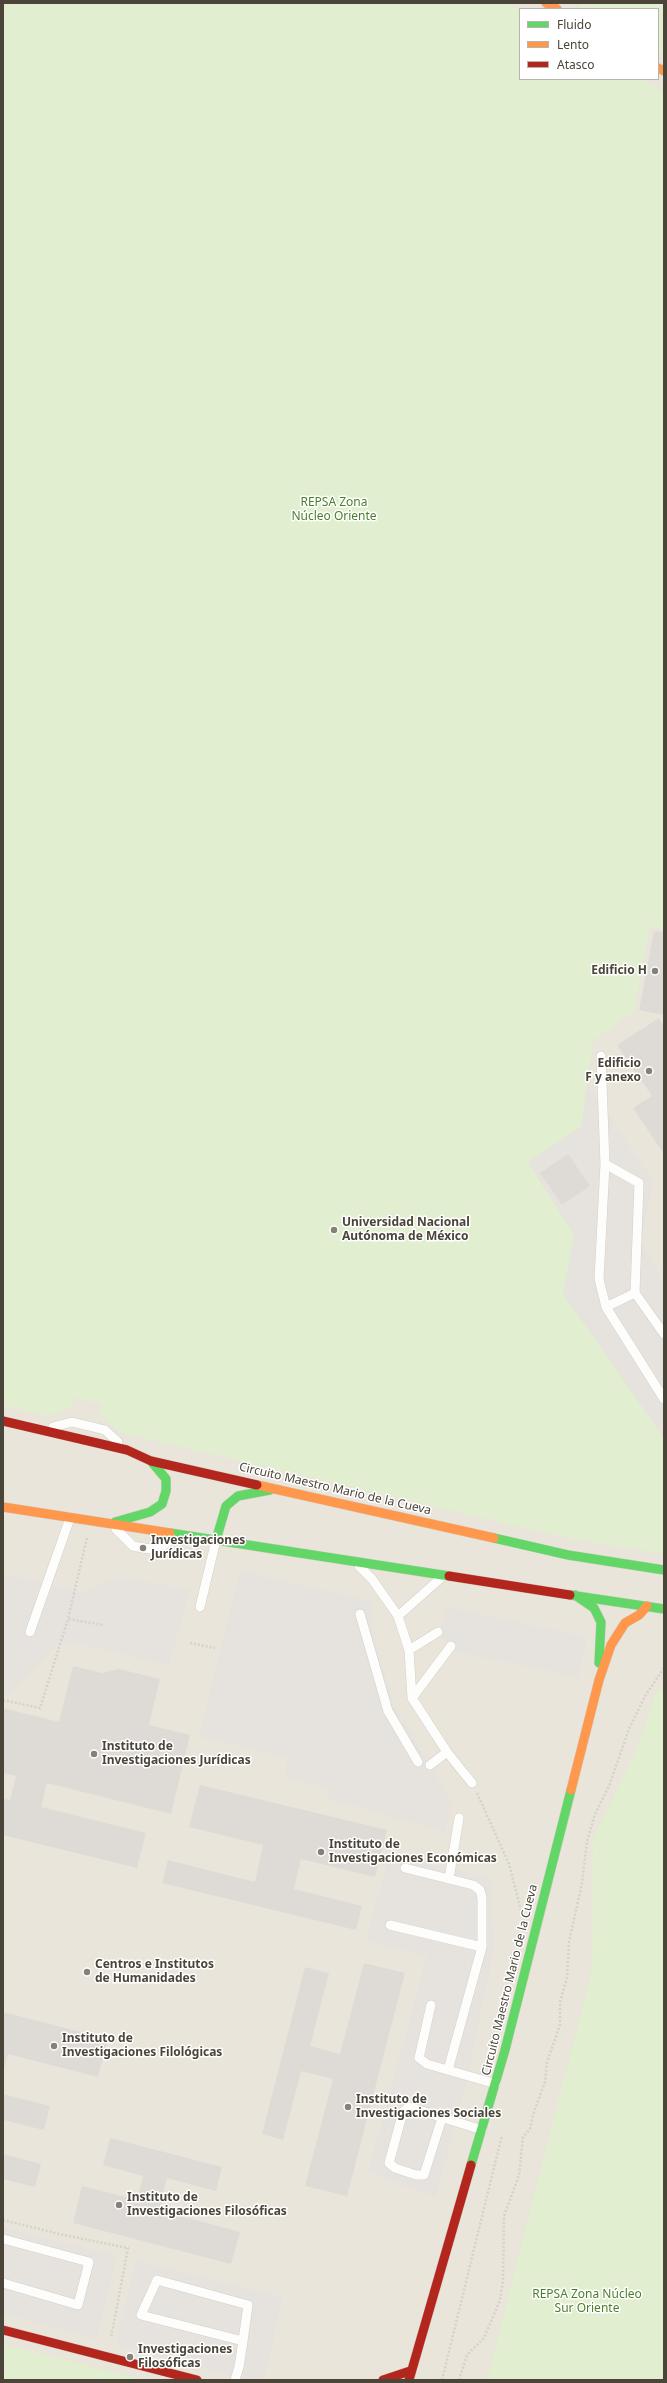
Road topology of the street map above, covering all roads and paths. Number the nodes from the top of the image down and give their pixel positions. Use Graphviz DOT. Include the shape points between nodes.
graph roads {
  1 [pos="602,1056"];
  2 [pos="605,1164"];
  3 [pos="635,1293"];
  4 [pos="606,1307"];
  5 [pos="664,1334"];
  6 [pos="664,1399"];
  7 [pos="3,1421"];
  8 [pos="42,1430"];
  9 [pos="126,1450"];
  10 [pos="151,1461"];
  11 [pos="279,1488"];
  12 [pos="3,1507"];
  13 [pos="70,1517"];
  14 [pos="91,1521"];
  15 [pos="110,1524"];
  16 [pos="179,1534"];
  17 [pos="216,1540"];
  18 [pos="354,1561"];
  19 [pos="664,1570"];
  20 [pos="444,1574"];
  21 [pos="574,1594"];
  22 [pos="647,1606"];
  23 [pos="200,1607"];
  24 [pos="664,1608"];
  25 [pos="360,1614"];
  26 [pos="398,1616"];
  27 [pos="68,1619"];
  28 [pos="104,1625"];
  29 [pos="30,1632"];
  30 [pos="438,1632"];
  31 [pos="190,1643"];
  32 [pos="451,1646"];
  33 [pos="215,1648"];
  34 [pos="409,1650"];
  35 [pos="664,1668"];
  36 [pos="598,1680"];
  37 [pos="412,1698"];
  38 [pos="3,1700"];
  39 [pos="447,1752"];
  40 [pos="418,1762"];
  41 [pos="430,1765"];
  42 [pos="472,1783"];
  43 [pos="459,1818"];
  44 [pos="405,1868"];
  45 [pos="449,1879"];
  46 [pos="522,1914"];
  47 [pos="390,1925"];
  48 [pos="482,1947"];
  49 [pos="431,2005"];
  50 [pos="448,2070"];
  51 [pos="496,2084"];
  52 [pos="442,2118"];
  53 [pos="482,2130"];
  54 [pos="3,2220"];
  55 [pos="3,2239"];
  56 [pos="3,2283"];
  57 [pos="3,2330"];
  58 [pos="243,2341"];
  59 [pos="108,2357"];
  60 [pos="410,2375"];
  61 [pos="197,2380"];
  62 [pos="235,2380"];
  63 [pos="383,2380"];
  64 [pos="459,2380"];
  1 -- 2 [label="lane"];
  2 -- 3 [label="lane" via="639,1183"];
  2 -- 4 [label="lane" via="599,1279"];
  3 -- 4 [label="lane"];
  3 -- 5 [label="lane"];
  4 -- 6 [label="lane"];
  7 -- 8 [label="street, Circuito Maestro Mario de la Cueva"];
  8 -- 9 [label="street, Circuito Maestro Mario de la Cueva"];
  8 -- 9 [label="lane" via="72,1422 105,1430"];
  9 -- 10 [label="street, Circuito Maestro Mario de la Cueva"];
  10 -- 11 [label="street, Circuito Maestro Mario de la Cueva"];
  10 -- 15 [label="street" via="166,1480 162,1504 150,1512"];
  11 -- 17 [label="street" via="238,1496 226,1506"];
  11 -- 19 [label="street, Circuito Maestro Mario de la Cueva" via="568,1555"];
  12 -- 13 [label="street, Circuito Maestro Mario de la Cueva"];
  13 -- 14 [label="street, Circuito Maestro Mario de la Cueva"];
  13 -- 29 [label="lane"];
  14 -- 15 [label="street, Circuito Maestro Mario de la Cueva"];
  14 -- 27 [label="path"];
  15 -- 16 [label="street, Circuito Maestro Mario de la Cueva"];
  15 -- 16 [label="lane" via="133,1546 143,1548 158,1550"];
  16 -- 17 [label="street, Circuito Maestro Mario de la Cueva"];
  17 -- 18 [label="street, Circuito Maestro Mario de la Cueva"];
  17 -- 23 [label="lane"];
  18 -- 20 [label="street, Circuito Maestro Mario de la Cueva"];
  18 -- 26 [label="lane" via="372,1579"];
  20 -- 21 [label="street, Circuito Maestro Mario de la Cueva"];
  20 -- 26 [label="lane"];
  21 -- 22 [label="street, Circuito Maestro Mario de la Cueva"];
  21 -- 36 [label="street, Circuito Maestro Mario de la Cueva" via="594,1608 601,1622"];
  22 -- 24 [label="street, Circuito Maestro Mario de la Cueva"];
  22 -- 36 [label="street, Circuito Maestro Mario de la Cueva" via="639,1615 625,1623 611,1645"];
  25 -- 40 [label="lane" via="388,1711"];
  26 -- 34 [label="lane"];
  27 -- 28 [label="path"];
  27 -- 38 [label="path" via="40,1708"];
  30 -- 34 [label="lane"];
  31 -- 33 [label="path"];
  32 -- 37 [label="lane"];
  34 -- 37 [label="lane"];
  35 -- 64 [label="path" via="645,1696 629,1729 609,1786 593,1821 569,1942 567,1978 560,2002 560,2025 548,2062 545,2082 530,2129 524,2138 520,2175 504,2216 503,2281 500,2300 484,2338 467,2355"];
  36 -- 51 [label="street, Circuito Maestro Mario de la Cueva"];
  37 -- 39 [label="lane"];
  39 -- 41 [label="lane"];
  39 -- 42 [label="lane"];
  42 -- 46 [label="path" via="509,1864"];
  43 -- 45 [label="lane"];
  44 -- 45 [label="lane"];
  45 -- 48 [label="lane" via="473,1884 480,1890"];
  47 -- 48 [label="lane"];
  48 -- 50 [label="lane"];
  49 -- 50 [label="lane" via="419,2058 427,2064"];
  50 -- 51 [label="lane"];
  51 -- 53 [label="street, Circuito Maestro Mario de la Cueva"];
  52 -- 52 [label="lane" via="409,2107 405,2109 389,2163 416,2175 424,2175"];
  52 -- 53 [label="lane"];
  53 -- 60 [label="street, Circuito Maestro Mario de la Cueva"];
  54 -- 59 [label="path" via="128,2248"];
  55 -- 56 [label="lane" via="89,2262 78,2305"];
  57 -- 59 [label="street"];
  58 -- 58 [label="lane" via="248,2305 157,2280 141,2315"];
  58 -- 62 [label="lane"];
  59 -- 61 [label="street"];
  60 -- 63 [label="street, Circuito Maestro Mario de la Cueva"];
}
